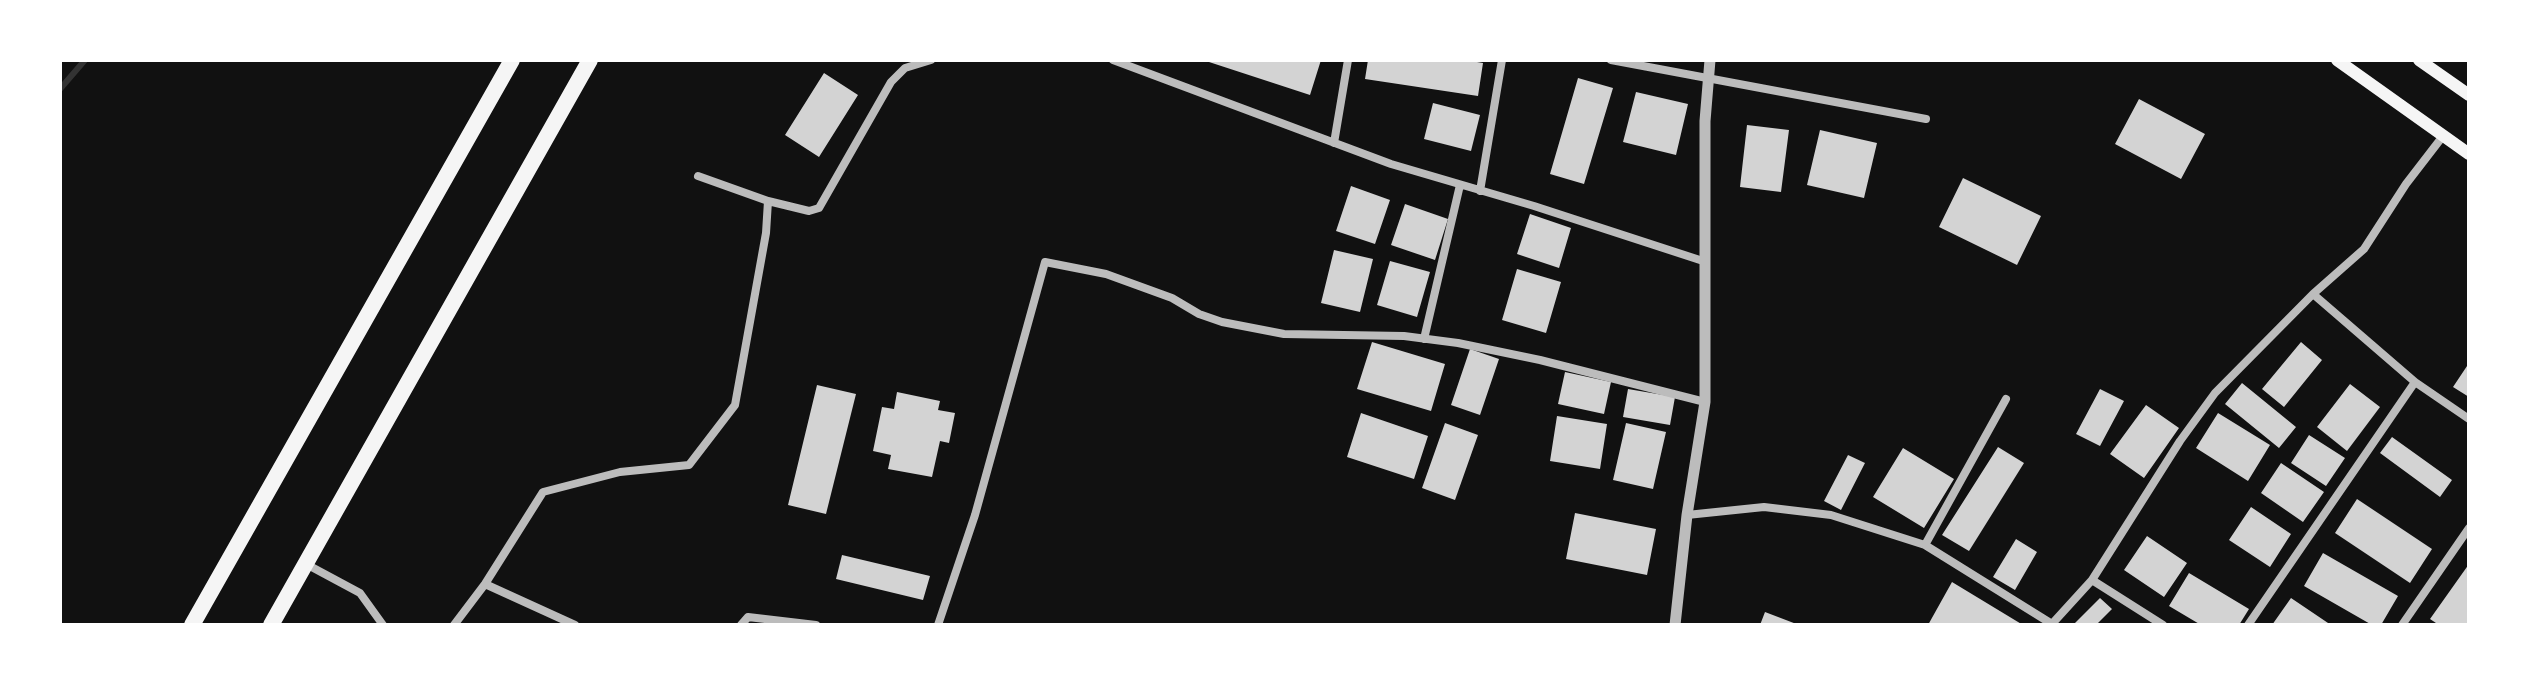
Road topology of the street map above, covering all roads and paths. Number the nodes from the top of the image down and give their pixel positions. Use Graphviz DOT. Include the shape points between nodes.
graph roads {
  1 [pos="590,60"];
  2 [pos="931,60"];
  3 [pos="1113,60"];
  4 [pos="1348,60"];
  5 [pos="1502,60"];
  6 [pos="1611,60"];
  7 [pos="1710,60"];
  8 [pos="2337,60"];
  9 [pos="2419,60"];
  10 [pos="510,62"];
  11 [pos="1707,78"];
  12 [pos="2469,95"];
  13 [pos="1926,119"];
  14 [pos="2443,136"];
  15 [pos="1334,143"];
  16 [pos="2469,154"];
  17 [pos="698,176"];
  18 [pos="1460,185"];
  19 [pos="1480,191"];
  20 [pos="768,201"];
  21 [pos="1703,261"];
  22 [pos="2313,294"];
  23 [pos="1424,339"];
  24 [pos="2415,382"];
  25 [pos="2006,399"];
  26 [pos="1705,402"];
  27 [pos="2469,419"];
  28 [pos="1687,515"];
  29 [pos="2469,528"];
  30 [pos="1925,545"];
  31 [pos="305,563"];
  32 [pos="2092,580"];
  33 [pos="485,584"];
  34 [pos="192,625"];
  35 [pos="271,625"];
  36 [pos="383,625"];
  37 [pos="454,625"];
  38 [pos="575,625"];
  39 [pos="741,625"];
  40 [pos="816,625"];
  41 [pos="938,625"];
  42 [pos="1675,625"];
  43 [pos="2051,625"];
  44 [pos="2163,625"];
  45 [pos="2248,625"];
  46 [pos="2402,625"];
  1 -- 31 [label="highway"];
  2 -- 20 [label="street" via="905,68 891,82 819,208 809,211"];
  3 -- 15 [label="street"];
  4 -- 15 [label="street"];
  5 -- 19 [label="street"];
  6 -- 11 [label="street"];
  7 -- 11 [label="street"];
  8 -- 14 [label="main road"];
  9 -- 12 [label="main road"];
  10 -- 34 [label="highway"];
  11 -- 13 [label="street"];
  11 -- 21 [label="street"];
  14 -- 16 [label="main road"];
  14 -- 22 [label="street" via="2364,249"];
  15 -- 18 [label="street"];
  17 -- 20 [label="street"];
  18 -- 19 [label="street"];
  18 -- 23 [label="street"];
  19 -- 21 [label="street"];
  20 -- 33 [label="street" via="735,405 689,465 620,472 543,492"];
  21 -- 26 [label="street"];
  22 -- 24 [label="street"];
  22 -- 32 [label="street" via="2215,393"];
  23 -- 26 [label="street" via="1540,360"];
  23 -- 41 [label="street" via="1284,334 1237,325 1106,274 1045,262 975,515"];
  24 -- 27 [label="street"];
  24 -- 45 [label="street"];
  25 -- 30 [label="street"];
  26 -- 28 [label="street"];
  28 -- 30 [label="street" via="1764,507 1831,515"];
  28 -- 42 [label="street"];
  29 -- 46 [label="street"];
  30 -- 43 [label="street"];
  31 -- 35 [label="highway"];
  31 -- 36 [label="street" via="360,593"];
  32 -- 43 [label="street"];
  32 -- 44 [label="street"];
  33 -- 37 [label="street"];
  33 -- 38 [label="street"];
  39 -- 40 [label="street" via="748,617"];
}
